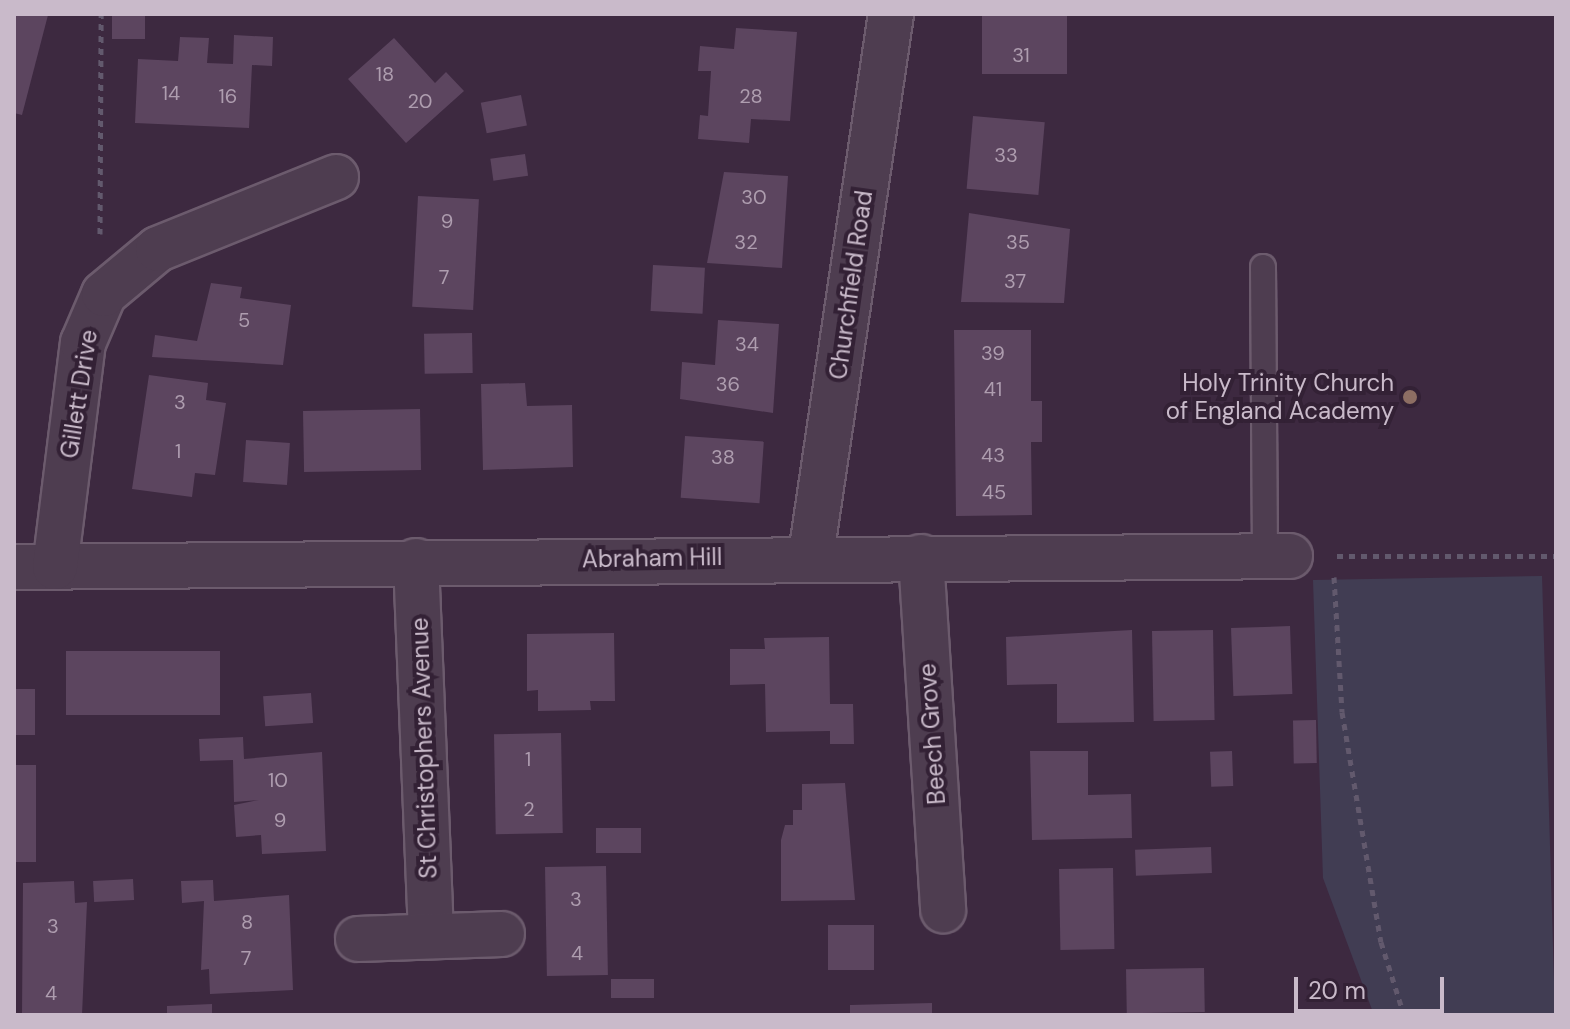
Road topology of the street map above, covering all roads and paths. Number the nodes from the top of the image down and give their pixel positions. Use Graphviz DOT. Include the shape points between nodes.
graph roads {
  1 [pos="101,14"];
  2 [pos="891,14"];
  3 [pos="336,177"];
  4 [pos="1263,267"];
  5 [pos="104,294"];
  6 [pos="811,555"];
  7 [pos="1296,556"];
  8 [pos="1556,556"];
  9 [pos="921,557"];
  10 [pos="416,561"];
  11 [pos="35,567"];
  12 [pos="943,910"];
  13 [pos="431,934"];
  14 [pos="502,934"];
  15 [pos="358,939"];
  16 [pos="1404,1015"];
  1 -- 5 [label="path"];
  2 -- 6 [label="street, Churchfield Road"];
  3 -- 5 [label="street, Gillett Drive" via="158,249"];
  4 -- 7 [label="lane"];
  5 -- 11 [label="street, Gillett Drive" via="83,343"];
  6 -- 9 [label="street, Abraham Hill"];
  6 -- 10 [label="street, Abraham Hill"];
  7 -- 8 [label="path"];
  7 -- 9 [label="street, Abraham Hill"];
  7 -- 16 [label="path" via="1342,712 1381,942"];
  9 -- 12 [label="street, Beech Grove"];
  10 -- 11 [label="street, Abraham Hill"];
  10 -- 13 [label="street, St Christophers Avenue"];
  13 -- 14 [label="street"];
  13 -- 15 [label="street"];
}
